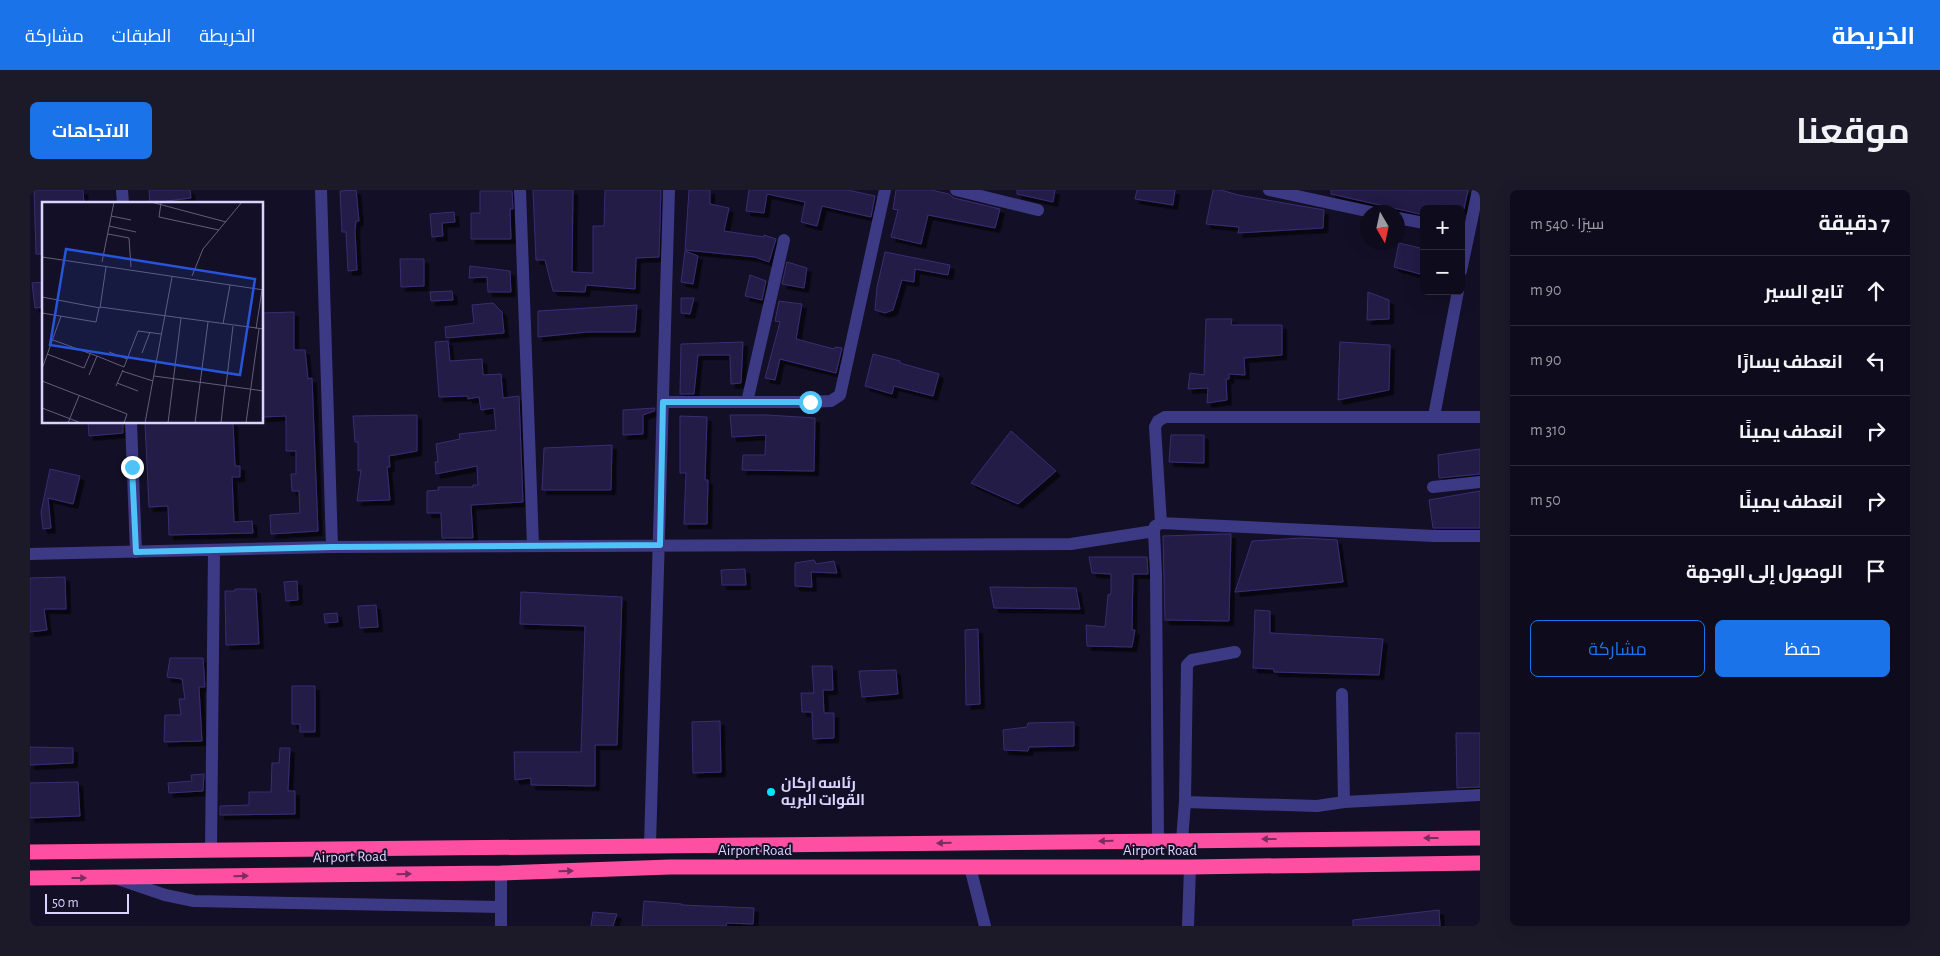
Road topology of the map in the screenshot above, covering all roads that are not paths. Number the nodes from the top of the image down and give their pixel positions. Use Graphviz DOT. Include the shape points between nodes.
graph roads {
  1 [pos="321,190"];
  2 [pos="520,190"];
  3 [pos="669,190"];
  4 [pos="886,190"];
  5 [pos="956,190"];
  6 [pos="1269,190"];
  7 [pos="1478,190"];
  8 [pos="1038,210"];
  9 [pos="1360,210"];
  10 [pos="1405,219"];
  11 [pos="1420,222"];
  12 [pos="1465,232"];
  13 [pos="784,240"];
  14 [pos="1457,295"];
  15 [pos="663,402"];
  16 [pos="747,402"];
  17 [pos="1434,416"];
  18 [pos="1480,417"];
  19 [pos="131,424"];
  20 [pos="1480,482"];
  21 [pos="1433,487"];
  22 [pos="1158,527"];
  23 [pos="1480,536"];
  24 [pos="660,545"];
  25 [pos="533,546"];
  26 [pos="332,547"];
  27 [pos="214,550"];
  28 [pos="136,552"];
  29 [pos="30,554"];
  30 [pos="1235,652"];
  31 [pos="1342,694"];
  32 [pos="1480,794"];
  33 [pos="1185,802"];
  34 [pos="1344,802"];
  35 [pos="1480,838"];
  36 [pos="1182,840"];
  37 [pos="1158,841"];
  38 [pos="650,846"];
  39 [pos="211,851"];
  40 [pos="30,852"];
  41 [pos="1480,863"];
  42 [pos="970,867"];
  43 [pos="1190,867"];
  44 [pos="501,873"];
  45 [pos="30,878"];
  46 [pos="114,878"];
  47 [pos="501,907"];
  48 [pos="500,926"];
  49 [pos="985,926"];
  50 [pos="1188,926"];
  1 -- 26 [label="street"];
  2 -- 25 [label="street"];
  3 -- 15 [label="street"];
  4 -- 16 [label="street" via="840,395 831,401"];
  5 -- 8 [label="street"];
  6 -- 9 [label="street"];
  7 -- 12 [label="street"];
  10 -- 11 [label="street"];
  13 -- 16 [label="street"];
  14 -- 17 [label="street"];
  15 -- 16 [label="street"];
  15 -- 24 [label="street"];
  17 -- 18 [label="street"];
  17 -- 22 [label="street" via="1165,417 1155,427"];
  19 -- 28 [label="street"];
  20 -- 21 [label="street"];
  22 -- 23 [label="street"];
  22 -- 24 [label="street" via="1071,544"];
  22 -- 37 [label="street"];
  24 -- 25 [label="street"];
  24 -- 38 [label="street"];
  25 -- 26 [label="street"];
  26 -- 27 [label="street"];
  27 -- 28 [label="street"];
  27 -- 39 [label="street"];
  28 -- 29 [label="street"];
  30 -- 33 [label="street" via="1192,660 1187,665"];
  31 -- 34 [label="street"];
  32 -- 34 [label="street"];
  33 -- 34 [label="street" via="1317,806"];
  33 -- 36 [label="street"];
  35 -- 36 [label="highway, Airport Road, one-way"];
  36 -- 37 [label="highway, Airport Road"];
  37 -- 38 [label="highway, Airport Road, one-way"];
  38 -- 39 [label="highway, Airport Road"];
  39 -- 40 [label="highway, Airport Road"];
  41 -- 43 [label="highway, Airport Road"];
  42 -- 43 [label="highway, Airport Road"];
  44 -- 42 [label="highway, Airport Road, one-way" via="670,867"];
  42 -- 49 [label="street"];
  43 -- 50 [label="street"];
  46 -- 44 [label="highway, Airport Road, one-way"];
  44 -- 47 [label="street"];
  45 -- 46 [label="highway, Airport Road, one-way"];
  46 -- 47 [label="street" via="194,902"];
  47 -- 48 [label="street"];
}
